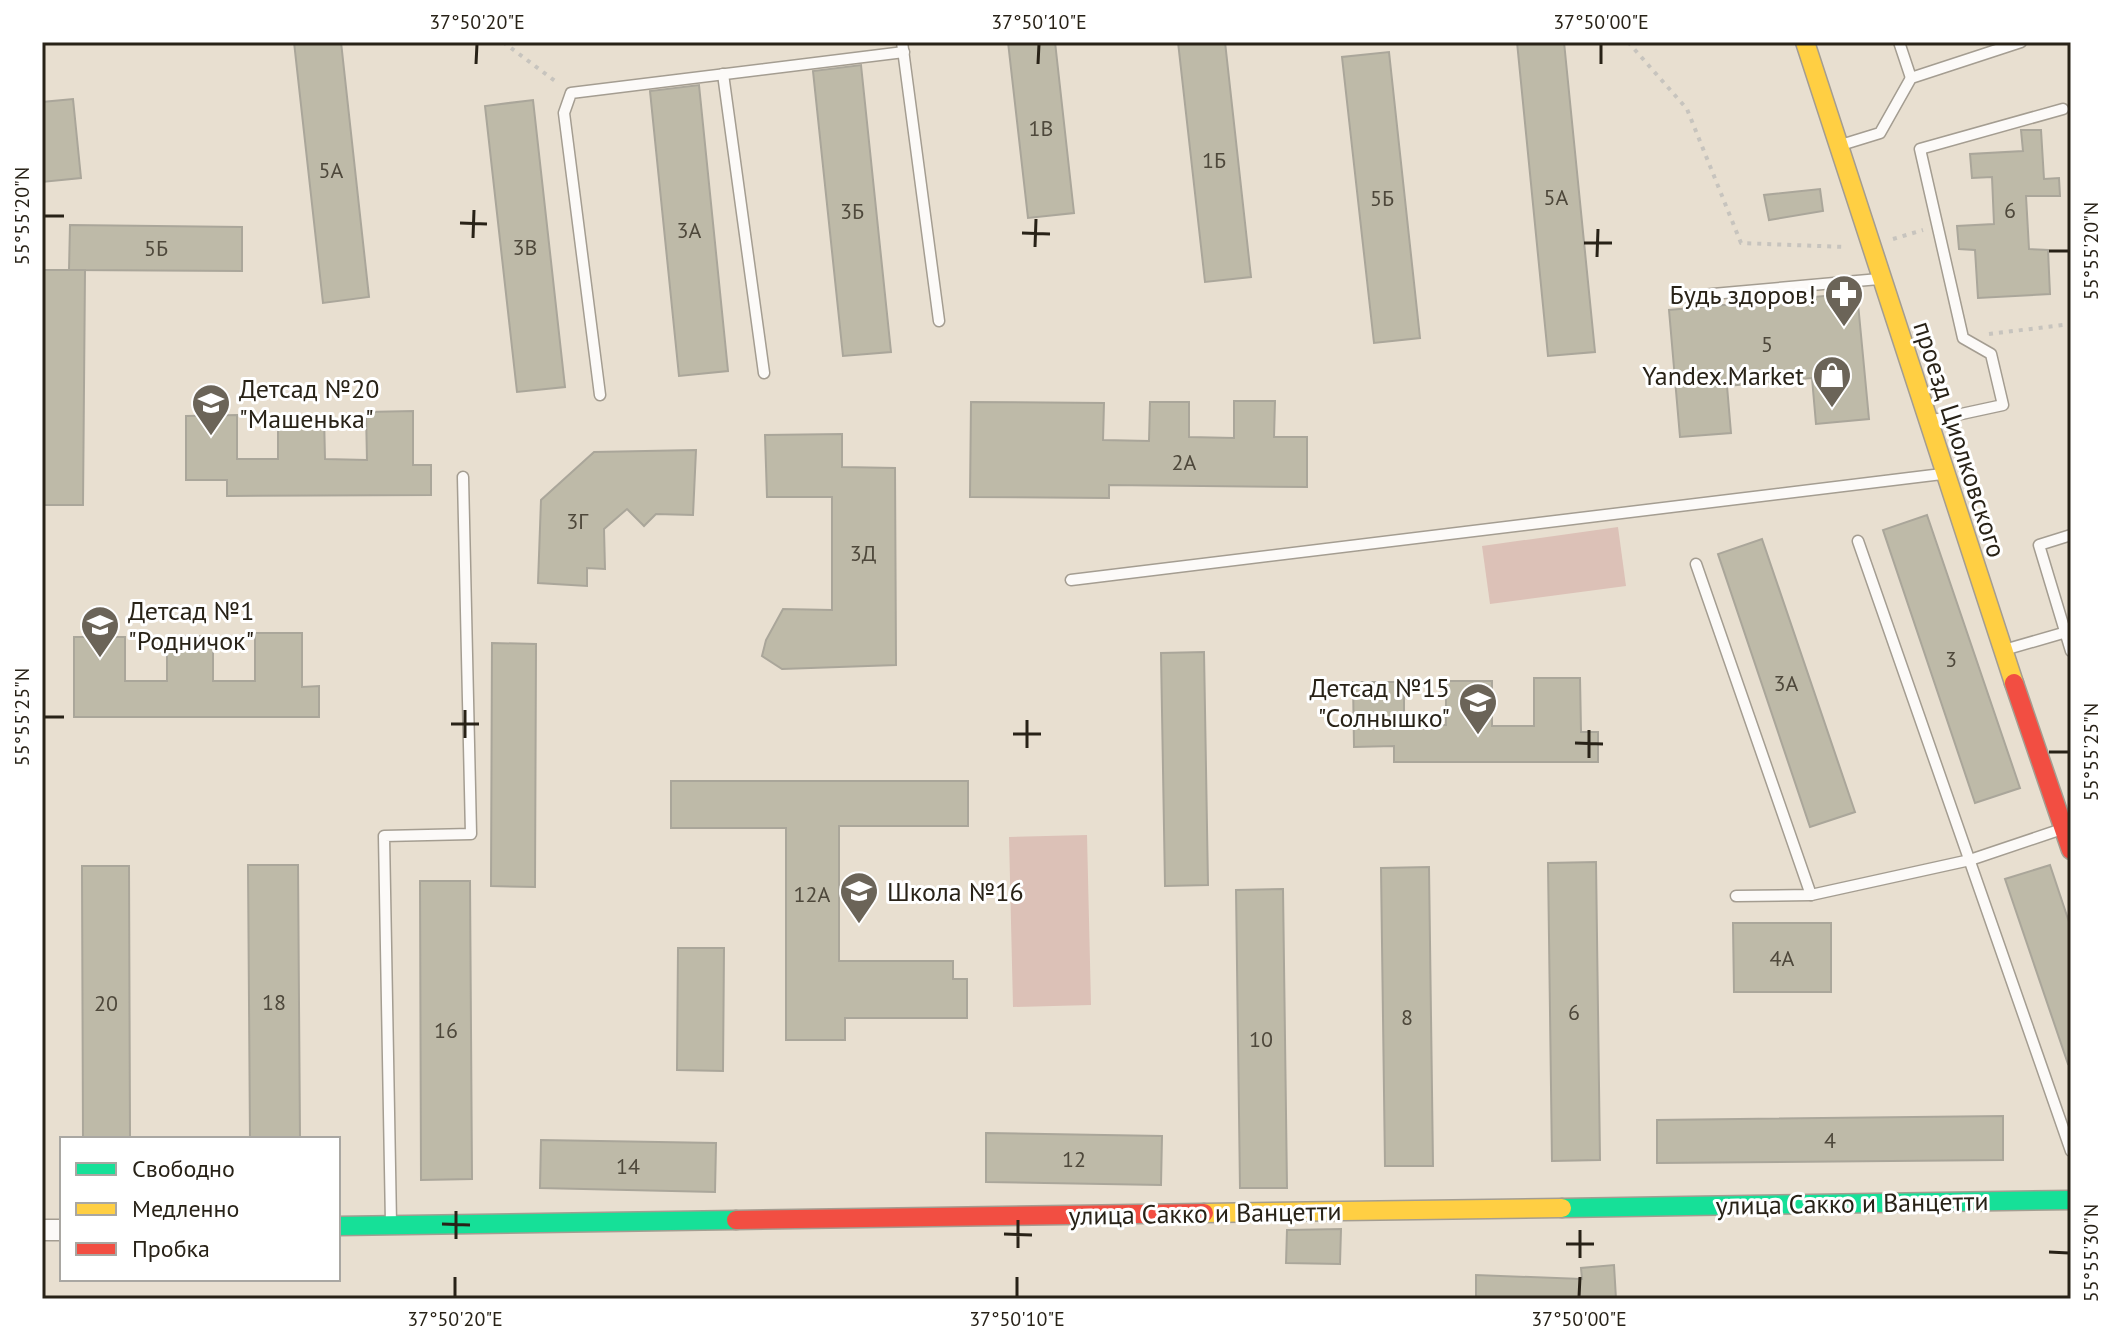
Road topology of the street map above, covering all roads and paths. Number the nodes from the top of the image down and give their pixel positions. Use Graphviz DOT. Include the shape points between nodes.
graph roads {
  1 [pos="503,42"];
  2 [pos="1628,42"];
  3 [pos="1805,42"];
  4 [pos="1899,42"];
  5 [pos="2021,42"];
  6 [pos="903,47"];
  7 [pos="723,74"];
  8 [pos="1911,78"];
  9 [pos="571,93"];
  10 [pos="2063,109"];
  11 [pos="1839,146"];
  12 [pos="1937,226"];
  13 [pos="1871,245"];
  14 [pos="1881,279"];
  15 [pos="1679,297"];
  16 [pos="939,321"];
  17 [pos="2071,324"];
  18 [pos="1963,338"];
  19 [pos="764,373"];
  20 [pos="600,395"];
  21 [pos="1927,422"];
  22 [pos="1944,474"];
  23 [pos="463,477"];
  24 [pos="2071,535"];
  25 [pos="1858,541"];
  26 [pos="1696,564"];
  27 [pos="1071,580"];
  28 [pos="2063,633"];
  29 [pos="2003,650"];
  30 [pos="2071,651"];
  31 [pos="2064,829"];
  32 [pos="2071,850"];
  33 [pos="1970,860"];
  34 [pos="1811,895"];
  35 [pos="1736,896"];
  36 [pos="2071,1151"];
  37 [pos="2071,1200"];
  38 [pos="391,1225"];
  39 [pos="340,1226"];
  1 -- 9 [label="path"];
  2 -- 13 [label="path" via="1687,109 1741,243"];
  3 -- 11 [label="street, проезд Циолковского"];
  4 -- 8 [label="lane"];
  5 -- 8 [label="lane"];
  6 -- 7 [label="lane"];
  6 -- 16 [label="lane"];
  7 -- 9 [label="lane"];
  7 -- 19 [label="lane"];
  8 -- 11 [label="lane" via="1880,133"];
  9 -- 20 [label="lane" via="564,113"];
  10 -- 12 [label="lane" via="1920,149"];
  11 -- 13 [label="street, проезд Циолковского"];
  12 -- 13 [label="path"];
  12 -- 18 [label="lane"];
  13 -- 14 [label="street, проезд Циолковского"];
  14 -- 15 [label="lane"];
  14 -- 21 [label="street, проезд Циолковского"];
  17 -- 18 [label="path"];
  18 -- 21 [label="lane" via="1991,354 2003,405"];
  21 -- 22 [label="street, проезд Циолковского"];
  22 -- 27 [label="lane"];
  22 -- 29 [label="street, проезд Циолковского"];
  23 -- 38 [label="lane" via="471,834 384,836"];
  24 -- 28 [label="lane" via="2039,545"];
  25 -- 33 [label="lane"];
  26 -- 34 [label="lane"];
  28 -- 29 [label="lane"];
  28 -- 30 [label="lane"];
  29 -- 31 [label="street, проезд Циолковского"];
  31 -- 32 [label="street, проезд Циолковского"];
  31 -- 33 [label="lane"];
  33 -- 34 [label="lane"];
  33 -- 36 [label="lane"];
  34 -- 35 [label="lane"];
  37 -- 38 [label="street, улица Сакко и Ванцетти"];
  38 -- 39 [label="street, улица Сакко и Ванцетти"];
}
